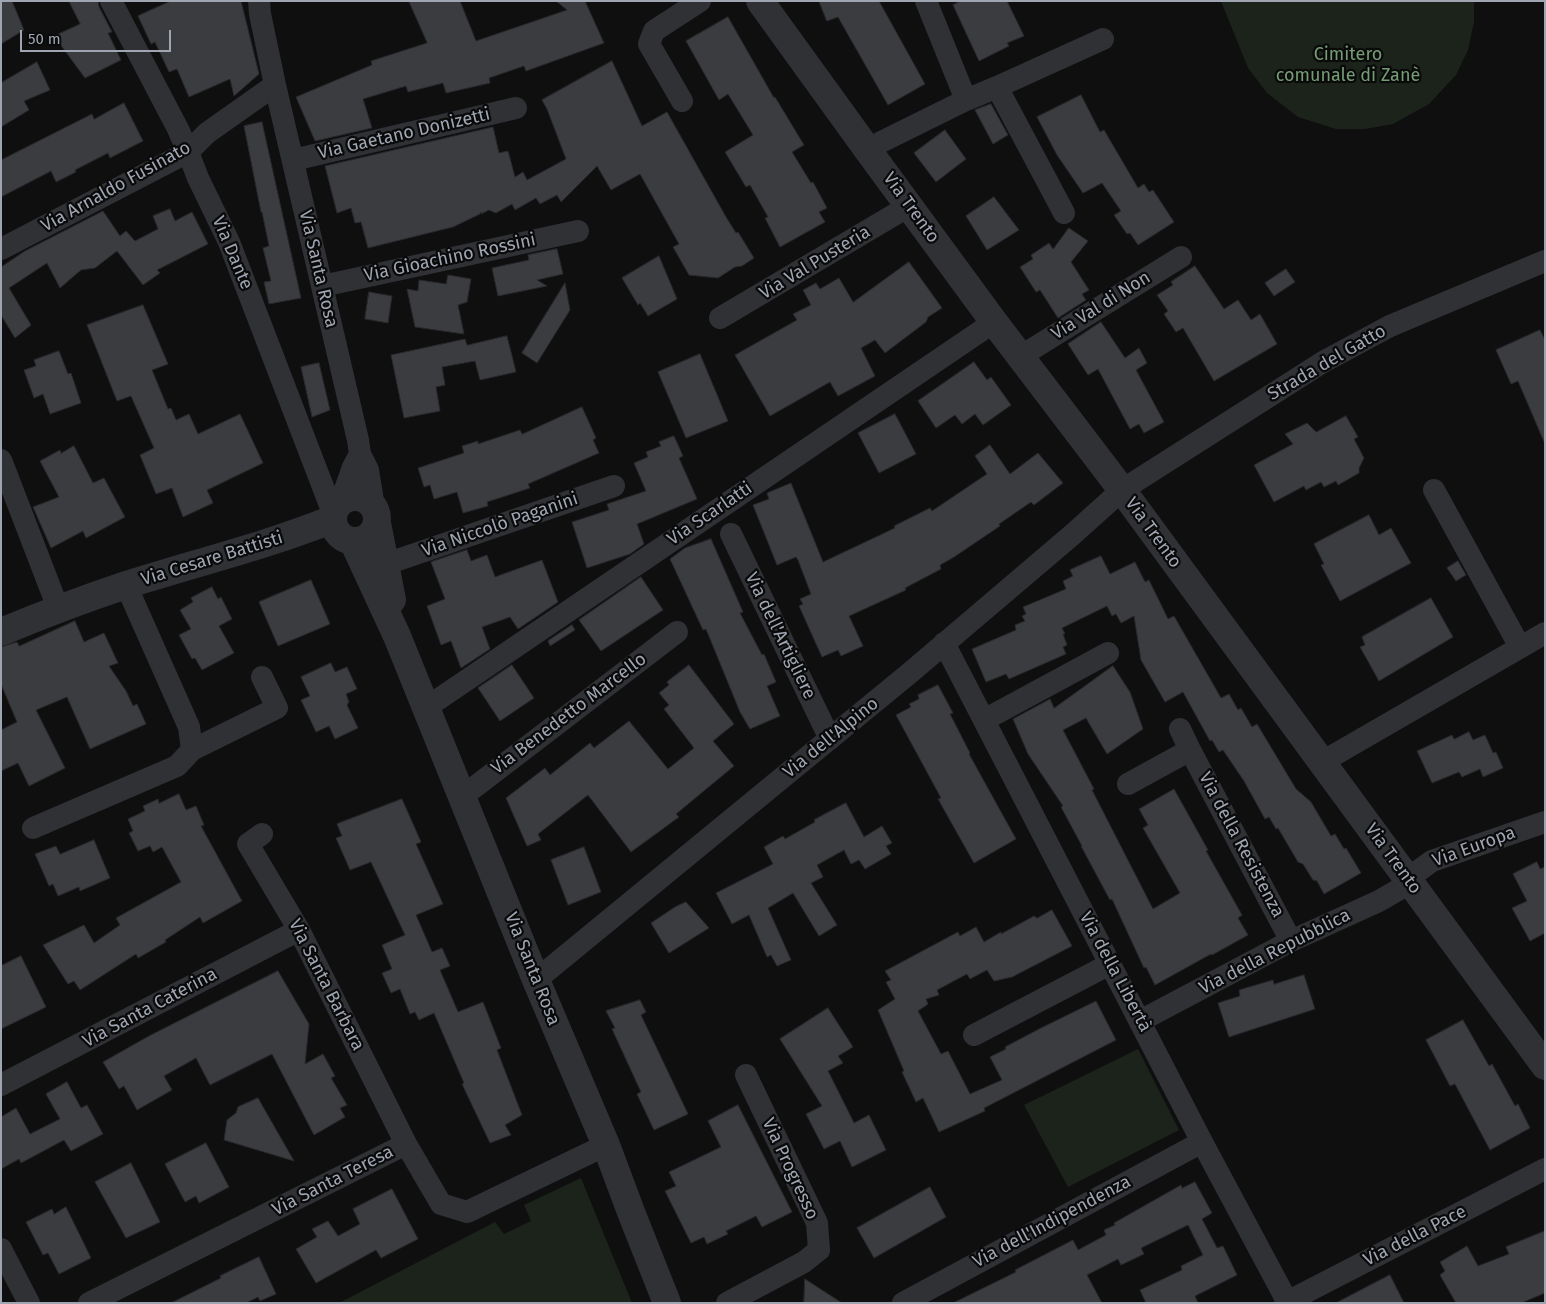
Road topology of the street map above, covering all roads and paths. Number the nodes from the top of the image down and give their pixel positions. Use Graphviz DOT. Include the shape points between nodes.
graph roads {
  1 [pos="111,1"];
  2 [pos="259,1"];
  3 [pos="700,1"];
  4 [pos="760,1"];
  5 [pos="926,1"];
  6 [pos="1103,38"];
  7 [pos="275,85"];
  8 [pos="998,87"];
  9 [pos="966,100"];
  10 [pos="682,101"];
  11 [pos="516,108"];
  12 [pos="867,149"];
  13 [pos="188,152"];
  14 [pos="293,160"];
  15 [pos="909,206"];
  16 [pos="1064,213"];
  17 [pos="578,231"];
  18 [pos="1,249"];
  19 [pos="1181,257"];
  20 [pos="1545,261"];
  21 [pos="322,286"];
  22 [pos="720,318"];
  23 [pos="994,322"];
  24 [pos="1022,356"];
  25 [pos="360,454"];
  26 [pos="1,460"];
  27 [pos="614,486"];
  28 [pos="1122,490"];
  29 [pos="1434,490"];
  30 [pos="375,515"];
  31 [pos="339,521"];
  32 [pos="731,534"];
  33 [pos="386,564"];
  34 [pos="126,585"];
  35 [pos="58,608"];
  36 [pos="1,632"];
  37 [pos="677,632"];
  38 [pos="1545,633"];
  39 [pos="397,636"];
  40 [pos="944,643"];
  41 [pos="1520,647"];
  42 [pos="1108,653"];
  43 [pos="262,677"];
  44 [pos="427,708"];
  45 [pos="984,720"];
  46 [pos="1180,729"];
  47 [pos="830,739"];
  48 [pos="192,750"];
  49 [pos="1190,750"];
  50 [pos="1322,762"];
  51 [pos="1128,784"];
  52 [pos="463,796"];
  53 [pos="1545,822"];
  54 [pos="33,828"];
  55 [pos="262,834"];
  56 [pos="1408,879"];
  57 [pos="299,930"];
  58 [pos="1291,940"];
  59 [pos="1110,964"];
  60 [pos="536,980"];
  61 [pos="1140,1021"];
  62 [pos="974,1034"];
  63 [pos="1545,1066"];
  64 [pos="746,1075"];
  65 [pos="1,1086"];
  66 [pos="1202,1142"];
  67 [pos="406,1144"];
  68 [pos="606,1144"];
  69 [pos="1545,1169"];
  70 [pos="1,1248"];
  71 [pos="1286,1302"];
  72 [pos="29,1303"];
  73 [pos="89,1303"];
  74 [pos="667,1303"];
  75 [pos="727,1303"];
  76 [pos="903,1303"];
  1 -- 13 [label="street, Via Dante"];
  2 -- 7 [label="street, Via Santa Rosa"];
  3 -- 10 [label="street" via="654,31 649,44"];
  4 -- 12 [label="street, Via Trento"];
  5 -- 9 [label="street"];
  6 -- 8 [label="street"];
  7 -- 13 [label="street, Via Arnaldo Fusinato" via="207,133"];
  7 -- 14 [label="street, Via Santa Rosa"];
  8 -- 9 [label="street"];
  8 -- 16 [label="street"];
  9 -- 12 [label="street"];
  11 -- 14 [label="street, Via Gaetano Donizetti"];
  12 -- 15 [label="street, Via Trento"];
  13 -- 18 [label="street, Via Arnaldo Fusinato"];
  13 -- 31 [label="street, Via Dante" via="229,242"];
  14 -- 21 [label="street, Via Santa Rosa"];
  15 -- 22 [label="street, Via Val Pusteria"];
  15 -- 23 [label="street, Via Trento"];
  17 -- 21 [label="street, Via Gioachino Rossini"];
  19 -- 24 [label="street, Via Val di Non"];
  20 -- 28 [label="street, Strada del Gatto" via="1390,326 1323,362"];
  21 -- 25 [label="street, Via Santa Rosa"];
  23 -- 24 [label="street, Via Trento"];
  23 -- 44 [label="street, Via Scarlatti"];
  24 -- 28 [label="street, Via Trento"];
  25 -- 30 [label="street, Via Santa Rosa" via="368,470"];
  25 -- 31 [label="street" via="353,467"];
  26 -- 35 [label="street"];
  27 -- 33 [label="street, Via Niccolò Paganini"];
  28 -- 40 [label="street, Via dell'Alpino"];
  28 -- 50 [label="street, Via Trento"];
  29 -- 41 [label="street"];
  30 -- 31 [label="street" via="375,529 366,538"];
  30 -- 31 [label="street" via="369,501 355,496 348,498"];
  30 -- 33 [label="street, Via Santa Rosa"];
  31 -- 34 [label="street, Via Cesare Battisti"];
  31 -- 39 [label="street, Via Santa Rosa"];
  32 -- 47 [label="street, Via dell'Artigliere"];
  33 -- 39 [label="street, Via Santa Rosa"];
  34 -- 35 [label="street, Via Cesare Battisti"];
  34 -- 48 [label="street, Via Cesare Battisti" via="189,727"];
  35 -- 36 [label="street, Via Cesare Battisti"];
  37 -- 52 [label="street, Via Benedetto Marcello"];
  38 -- 41 [label="street"];
  39 -- 44 [label="street, Via Santa Rosa"];
  40 -- 45 [label="street, Via della Libertà"];
  40 -- 47 [label="street, Via dell'Alpino"];
  41 -- 50 [label="street"];
  42 -- 45 [label="street"];
  43 -- 48 [label="street" via="277,708"];
  44 -- 52 [label="street, Via Santa Rosa"];
  45 -- 59 [label="street, Via della Libertà"];
  46 -- 49 [label="street, Via della Resistenza"];
  47 -- 60 [label="street, Via dell'Alpino"];
  48 -- 54 [label="street" via="177,766"];
  49 -- 51 [label="street"];
  49 -- 58 [label="street, Via della Resistenza"];
  50 -- 56 [label="street, Via Trento"];
  52 -- 60 [label="street, Via Santa Rosa"];
  53 -- 56 [label="street, Via Europa" via="1432,861"];
  55 -- 57 [label="street, Via Santa Barbara" via="248,844"];
  56 -- 58 [label="street, Via della Repubblica" via="1398,890 1379,901"];
  56 -- 63 [label="street, Via Trento"];
  57 -- 65 [label="street, Via Santa Caterina"];
  57 -- 67 [label="street, Via Santa Barbara"];
  58 -- 61 [label="street, Via della Repubblica"];
  59 -- 61 [label="street, Via della Libertà"];
  59 -- 62 [label="street"];
  60 -- 68 [label="street, Via Santa Rosa"];
  61 -- 66 [label="street, Via della Libertà"];
  64 -- 75 [label="street, Via Progresso" via="817,1223 818,1250 804,1262"];
  66 -- 71 [label="street, Via della Libertà"];
  66 -- 76 [label="street, Via dell'Indipendenza"];
  67 -- 68 [label="street, Via Santa Teresa" via="441,1204 467,1212"];
  67 -- 73 [label="street, Via Santa Teresa"];
  68 -- 74 [label="street, Via Santa Rosa"];
  69 -- 71 [label="street, Via della Pace"];
  70 -- 72 [label="street"];
}
